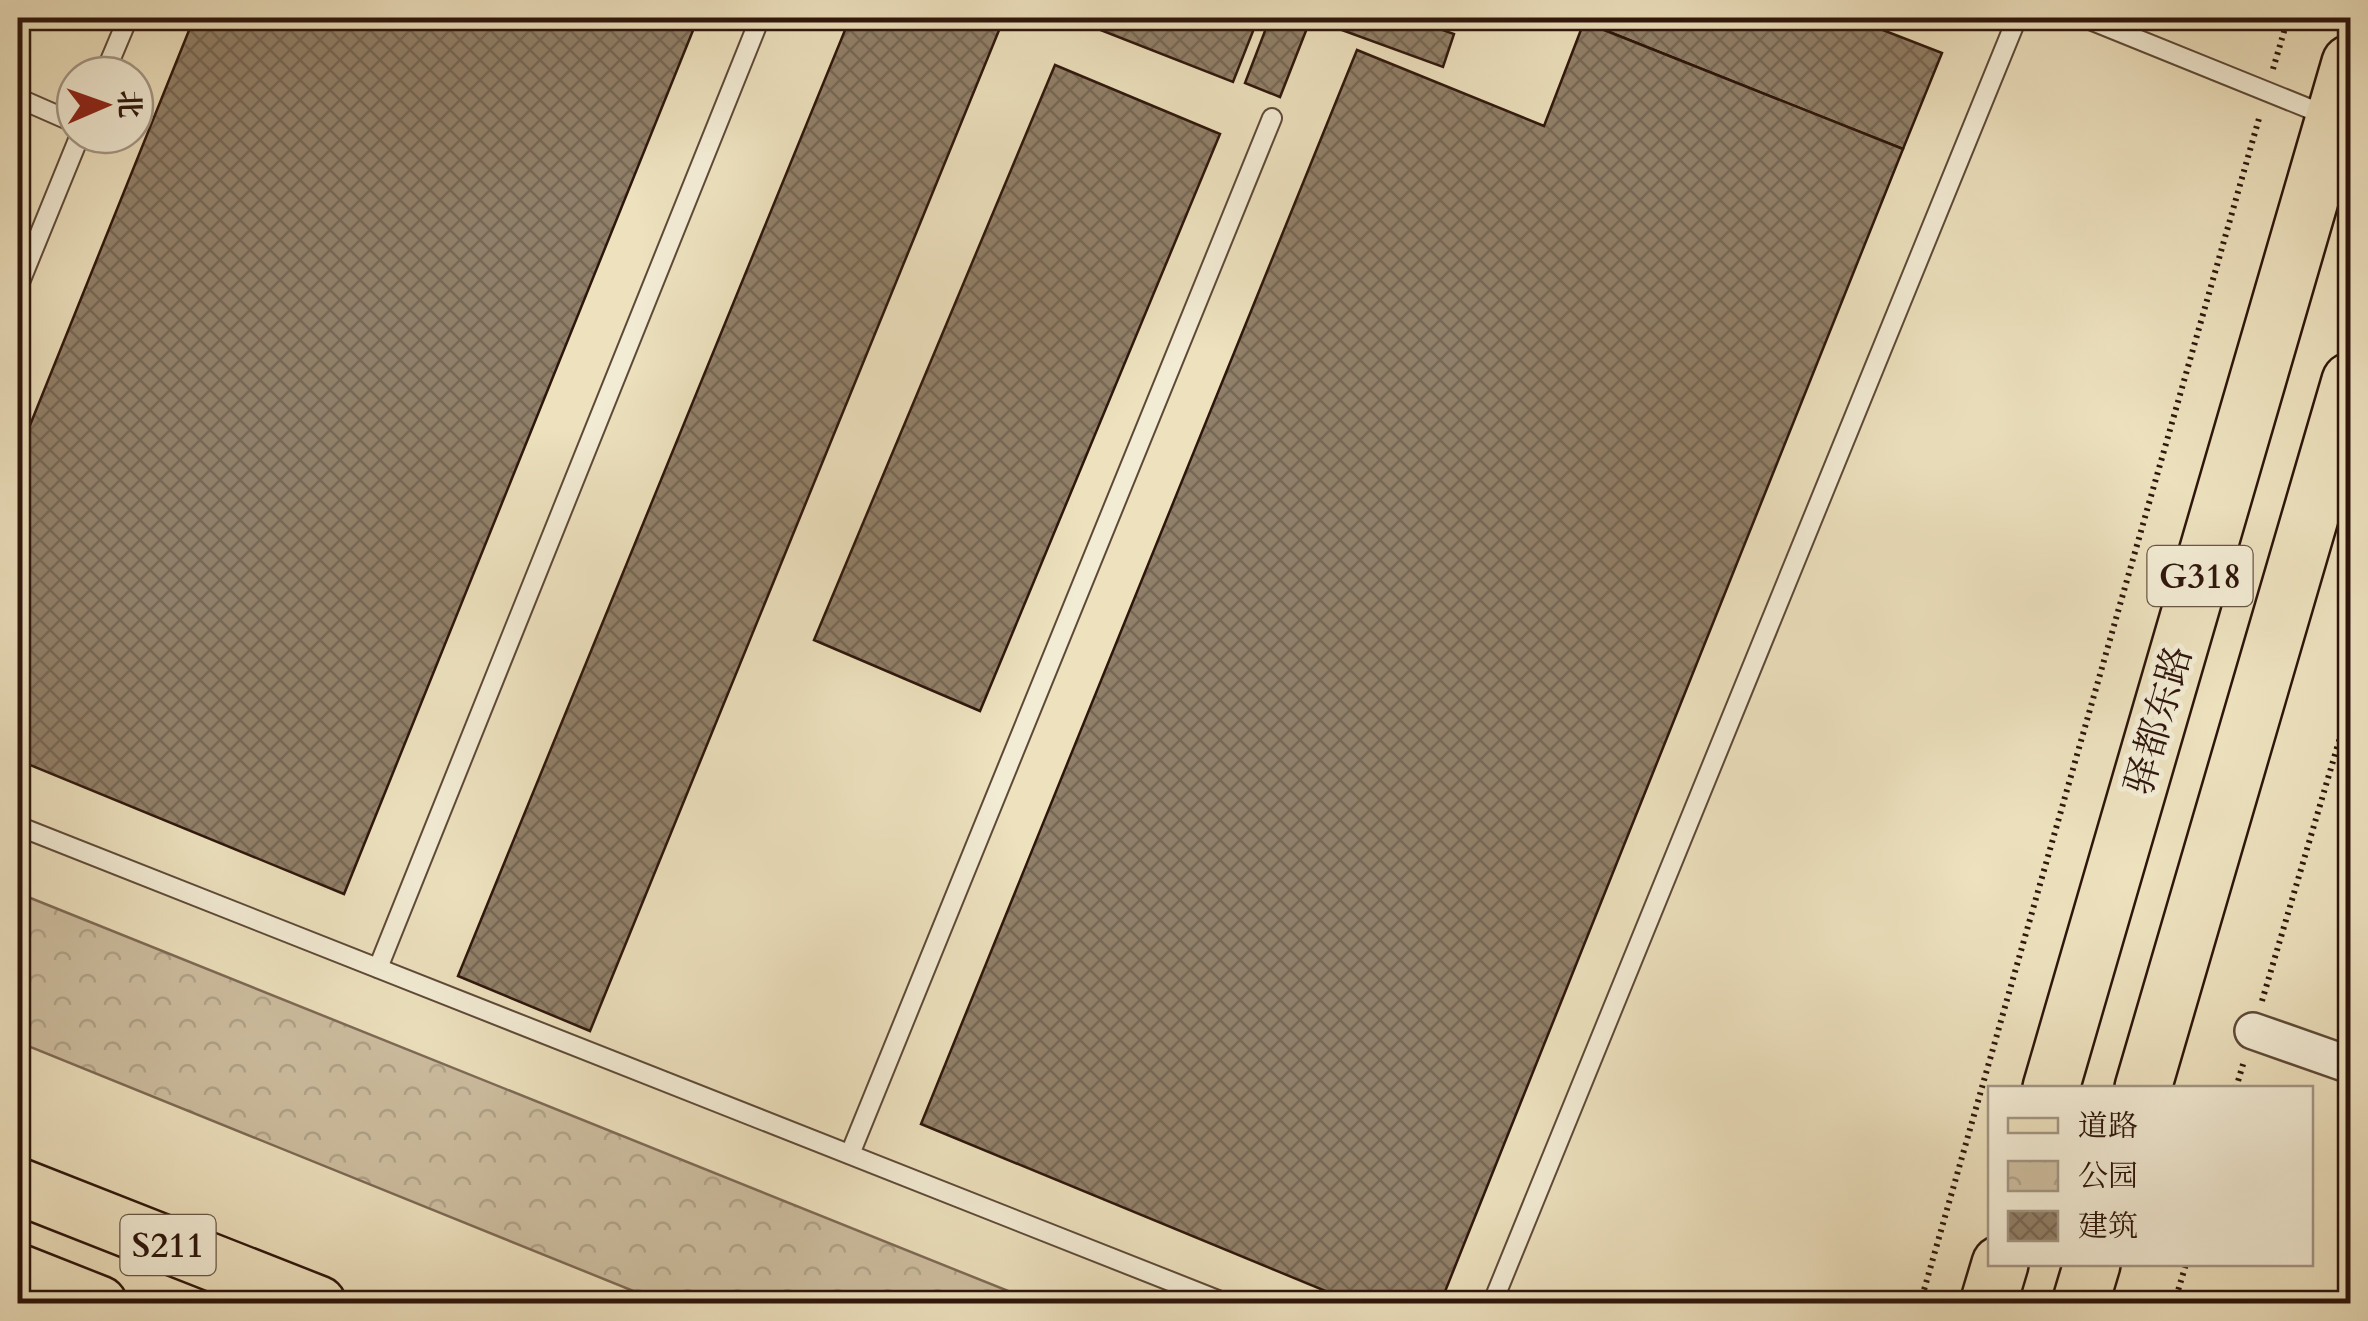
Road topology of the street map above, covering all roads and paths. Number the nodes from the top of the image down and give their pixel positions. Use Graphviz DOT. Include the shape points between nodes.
graph roads {
  1 [pos="128,18"];
  2 [pos="760,18"];
  3 [pos="2017,18"];
  4 [pos="2085,18"];
  5 [pos="2288,18"];
  6 [pos="112,55"];
  7 [pos="2350,63"];
  8 [pos="2267,91"];
  9 [pos="18,98"];
  10 [pos="55,114"];
  11 [pos="1272,118"];
  12 [pos="2334,118"];
  13 [pos="72,155"];
  14 [pos="18,288"];
  15 [pos="2350,382"];
  16 [pos="2350,704"];
  17 [pos="18,826"];
  18 [pos="378,968"];
  19 [pos="2253,1031"];
  20 [pos="2350,1065"];
  21 [pos="2052,1086"];
  22 [pos="2144,1086"];
  23 [pos="2237,1086"];
  24 [pos="850,1154"];
  25 [pos="18,1186"];
  26 [pos="1999,1266"];
  27 [pos="2091,1266"];
  28 [pos="2185,1266"];
  29 [pos="18,1272"];
  30 [pos="98,1304"];
  31 [pos="318,1304"];
  32 [pos="1228,1304"];
  33 [pos="1492,1304"];
  34 [pos="1920,1304"];
  35 [pos="1988,1304"];
  36 [pos="2080,1304"];
  37 [pos="2174,1304"];
  1 -- 6 [label="lane"];
  2 -- 18 [label="lane"];
  3 -- 33 [label="lane"];
  4 -- 8 [label="lane"];
  5 -- 8 [label="path"];
  7 -- 12 [label="main road, 驿都东路 / G318"];
  8 -- 12 [label="lane"];
  8 -- 34 [label="path"];
  9 -- 10 [label="lane"];
  11 -- 24 [label="lane"];
  12 -- 21 [label="main road, 驿都东路 / G318"];
  13 -- 14 [label="lane"];
  15 -- 22 [label="main road, G318"];
  16 -- 19 [label="path"];
  17 -- 18 [label="lane"];
  18 -- 24 [label="lane"];
  19 -- 20 [label="street"];
  19 -- 23 [label="path"];
  24 -- 32 [label="lane"];
  25 -- 31 [label="main road, S211"];
  26 -- 35 [label="main road"];
  27 -- 36 [label="main road"];
  28 -- 37 [label="path"];
  29 -- 30 [label="main road, S211"];
}
